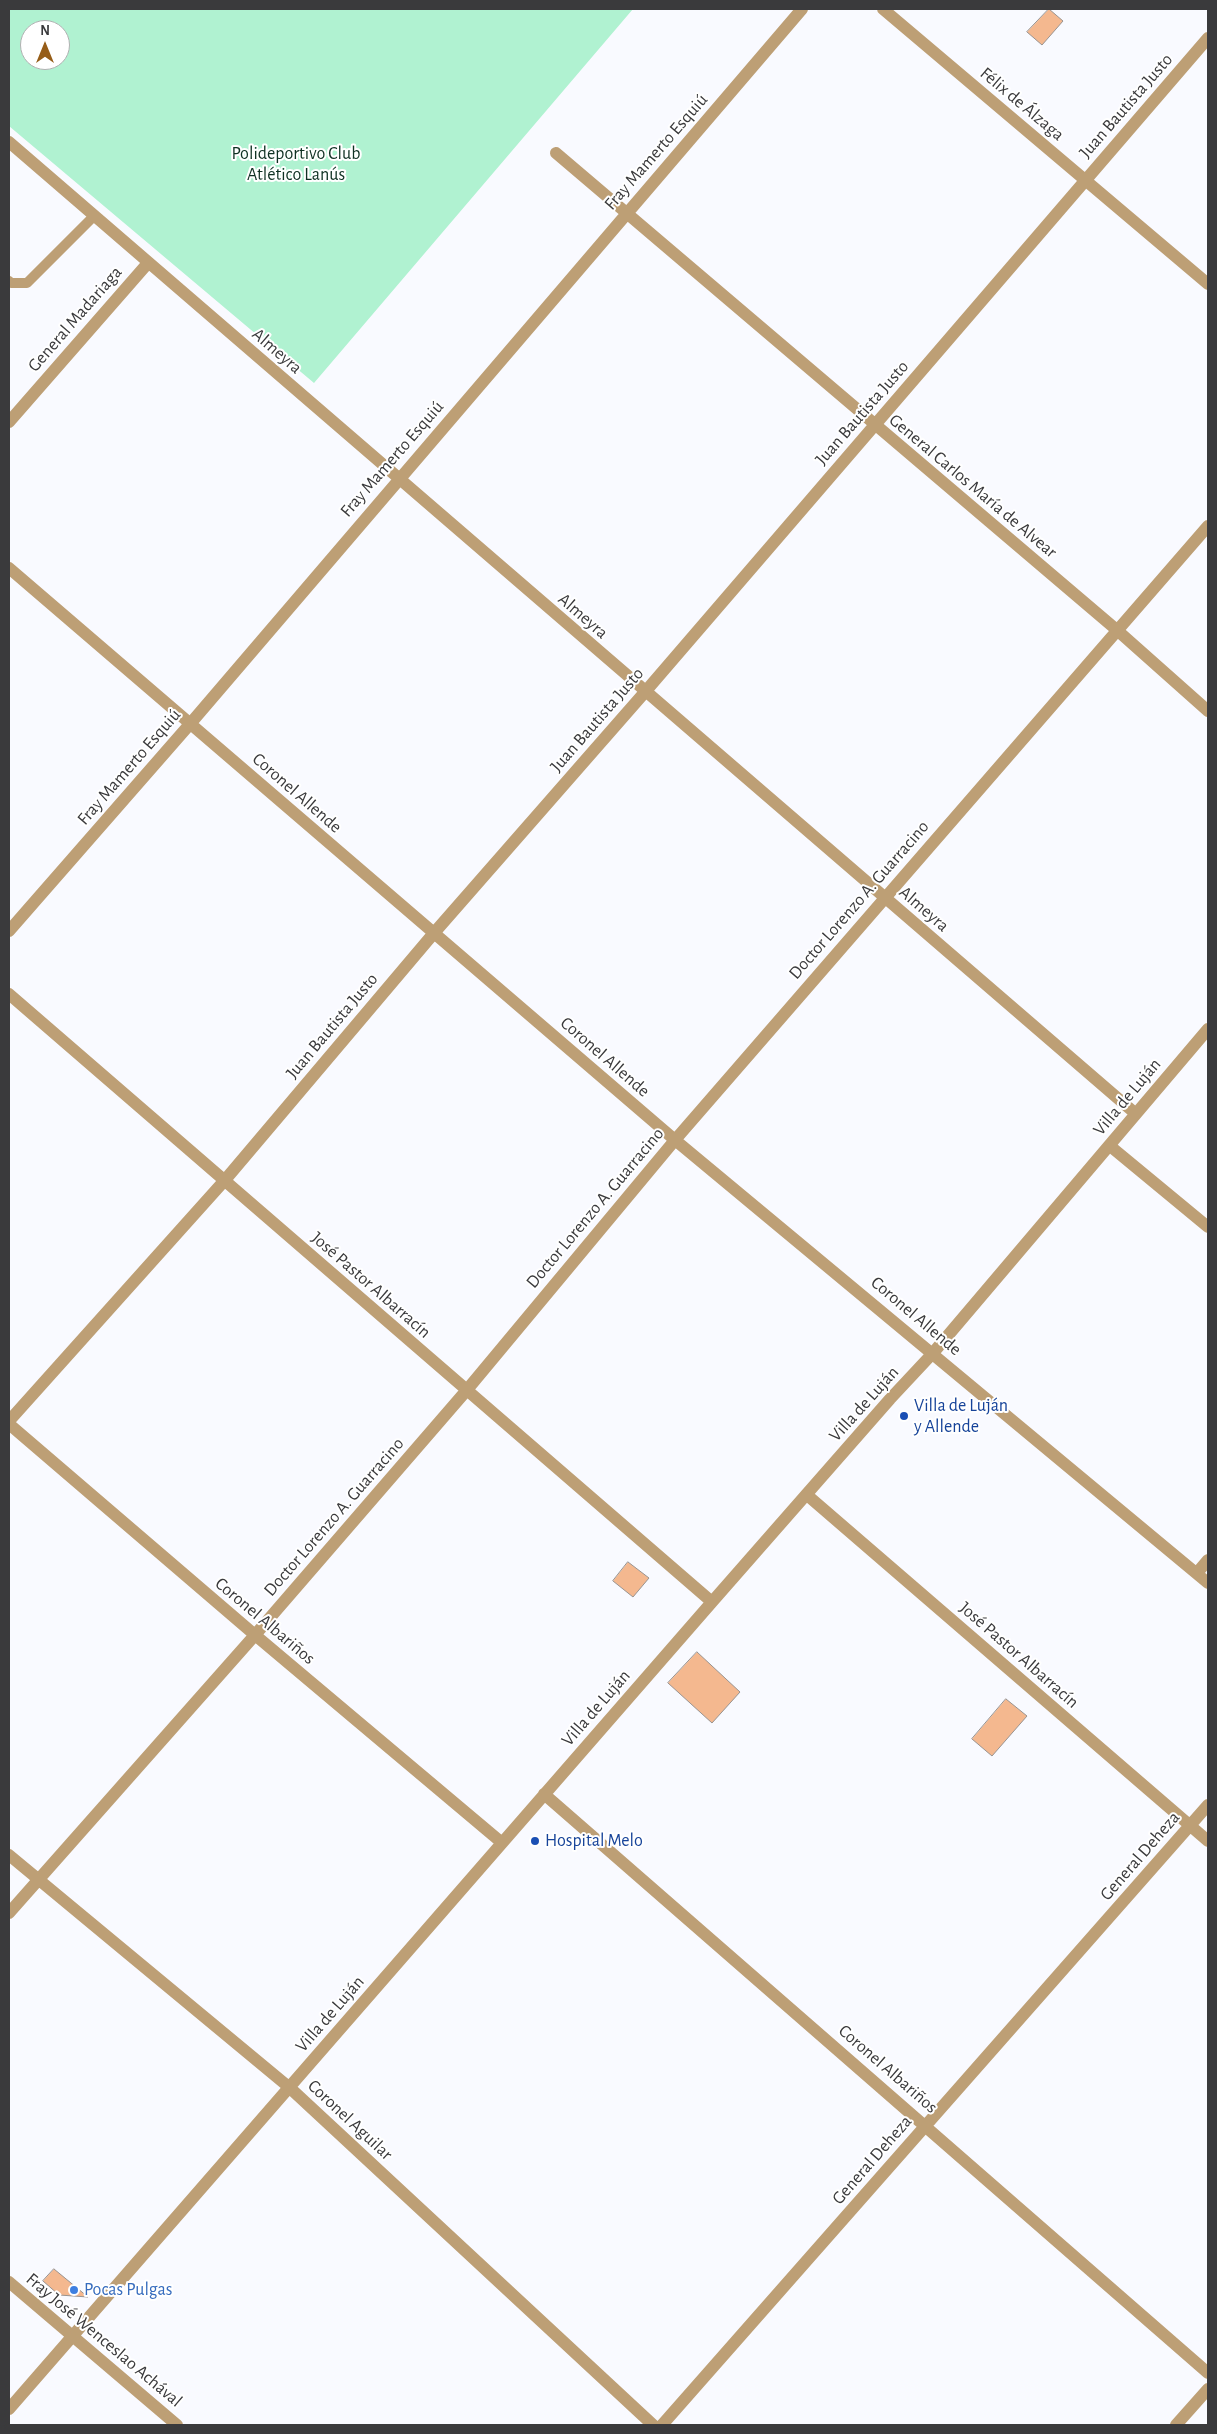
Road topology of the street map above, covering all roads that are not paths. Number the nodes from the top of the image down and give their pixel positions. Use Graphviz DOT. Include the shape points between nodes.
graph roads {
  1 [pos="802,9"];
  2 [pos="883,9"];
  3 [pos="1208,38"];
  4 [pos="9,142"];
  5 [pos="556,152"];
  6 [pos="1084,180"];
  7 [pos="627,213"];
  8 [pos="94,216"];
  9 [pos="148,262"];
  10 [pos="9,281"];
  11 [pos="1208,284"];
  12 [pos="9,422"];
  13 [pos="874,426"];
  14 [pos="398,479"];
  15 [pos="1208,526"];
  16 [pos="9,568"];
  17 [pos="1118,631"];
  18 [pos="645,692"];
  19 [pos="1208,711"];
  20 [pos="190,724"];
  21 [pos="884,897"];
  22 [pos="9,931"];
  23 [pos="434,934"];
  24 [pos="9,994"];
  25 [pos="1208,1029"];
  26 [pos="1136,1114"];
  27 [pos="674,1140"];
  28 [pos="1110,1146"];
  29 [pos="225,1180"];
  30 [pos="1208,1227"];
  31 [pos="933,1353"];
  32 [pos="466,1391"];
  33 [pos="9,1422"];
  34 [pos="807,1495"];
  35 [pos="1208,1560"];
  36 [pos="1197,1573"];
  37 [pos="1208,1583"];
  38 [pos="712,1602"];
  39 [pos="255,1635"];
  40 [pos="544,1794"];
  41 [pos="1208,1805"];
  42 [pos="1190,1825"];
  43 [pos="1208,1841"];
  44 [pos="501,1842"];
  45 [pos="9,1855"];
  46 [pos="37,1880"];
  47 [pos="9,1913"];
  48 [pos="290,2088"];
  49 [pos="926,2125"];
  50 [pos="9,2282"];
  51 [pos="73,2337"];
  52 [pos="1208,2373"];
  53 [pos="1208,2389"];
  54 [pos="9,2409"];
  55 [pos="178,2425"];
  56 [pos="654,2425"];
  57 [pos="662,2425"];
  58 [pos="1176,2425"];
  1 -- 7 [label="street, Fray Mamerto Esquiú"];
  2 -- 6 [label="street, Félix de Álzaga"];
  3 -- 6 [label="street, Juan Bautista Justo"];
  4 -- 8 [label="street, Almeyra"];
  5 -- 7 [label="street, General Carlos María de Alvear"];
  6 -- 11 [label="street, Félix de Álzaga"];
  6 -- 13 [label="street, Juan Bautista Justo"];
  7 -- 13 [label="street, General Carlos María de Alvear"];
  7 -- 14 [label="street, Fray Mamerto Esquiú"];
  8 -- 9 [label="street, Almeyra"];
  8 -- 10 [label="lane" via="27,282"];
  9 -- 12 [label="street, General Madariaga"];
  9 -- 14 [label="street, Almeyra"];
  13 -- 17 [label="street, General Carlos María de Alvear"];
  13 -- 18 [label="street, Juan Bautista Justo"];
  14 -- 18 [label="street, Almeyra"];
  14 -- 20 [label="street, Fray Mamerto Esquiú"];
  15 -- 17 [label="street, Doctor Lorenzo A. Guarracino"];
  16 -- 20 [label="street, Coronel Allende"];
  17 -- 19 [label="street, General Carlos María de Alvear"];
  17 -- 21 [label="street, Doctor Lorenzo A. Guarracino"];
  18 -- 21 [label="street, Almeyra"];
  18 -- 23 [label="street, Juan Bautista Justo"];
  20 -- 22 [label="street, Fray Mamerto Esquiú"];
  20 -- 23 [label="street, Coronel Allende"];
  21 -- 26 [label="street, Almeyra"];
  21 -- 27 [label="street, Doctor Lorenzo A. Guarracino"];
  23 -- 27 [label="street, Coronel Allende"];
  23 -- 29 [label="street, Juan Bautista Justo"];
  24 -- 29 [label="street, José Pastor Albarracín"];
  25 -- 26 [label="street, Villa de Luján"];
  26 -- 28 [label="street, Villa de Luján"];
  27 -- 31 [label="street, Coronel Allende"];
  27 -- 32 [label="street, Doctor Lorenzo A. Guarracino"];
  28 -- 30 [label="street"];
  28 -- 31 [label="street, Villa de Luján"];
  29 -- 32 [label="street, José Pastor Albarracín"];
  29 -- 33 [label="street, Juan Bautista Justo"];
  31 -- 34 [label="street, Villa de Luján"];
  31 -- 36 [label="street, Coronel Allende"];
  32 -- 38 [label="street, José Pastor Albarracín"];
  32 -- 39 [label="street, Doctor Lorenzo A. Guarracino"];
  33 -- 39 [label="street, Coronel Albariños"];
  34 -- 38 [label="street, Villa de Luján"];
  34 -- 42 [label="street, José Pastor Albarracín"];
  35 -- 36 [label="street"];
  36 -- 37 [label="street, Coronel Allende"];
  38 -- 40 [label="street, Villa de Luján"];
  39 -- 44 [label="street, Coronel Albariños"];
  39 -- 46 [label="street, Doctor Lorenzo A. Guarracino"];
  40 -- 44 [label="street, Villa de Luján"];
  40 -- 49 [label="street, Coronel Albariños"];
  41 -- 42 [label="street, General Deheza"];
  42 -- 43 [label="street, José Pastor Albarracín"];
  42 -- 49 [label="street, General Deheza"];
  44 -- 48 [label="street, Villa de Luján"];
  45 -- 46 [label="street, Coronel Aguilar"];
  46 -- 47 [label="street, Doctor Lorenzo A. Guarracino"];
  46 -- 48 [label="street, Coronel Aguilar"];
  48 -- 51 [label="street, Villa de Luján"];
  48 -- 56 [label="street, Coronel Aguilar"];
  49 -- 52 [label="street, Coronel Albariños"];
  49 -- 57 [label="street, General Deheza"];
  50 -- 51 [label="street, Fray José Wenceslao Achával"];
  51 -- 54 [label="street, Villa de Luján"];
  51 -- 55 [label="street, Fray José Wenceslao Achával"];
  53 -- 58 [label="street"];
}
